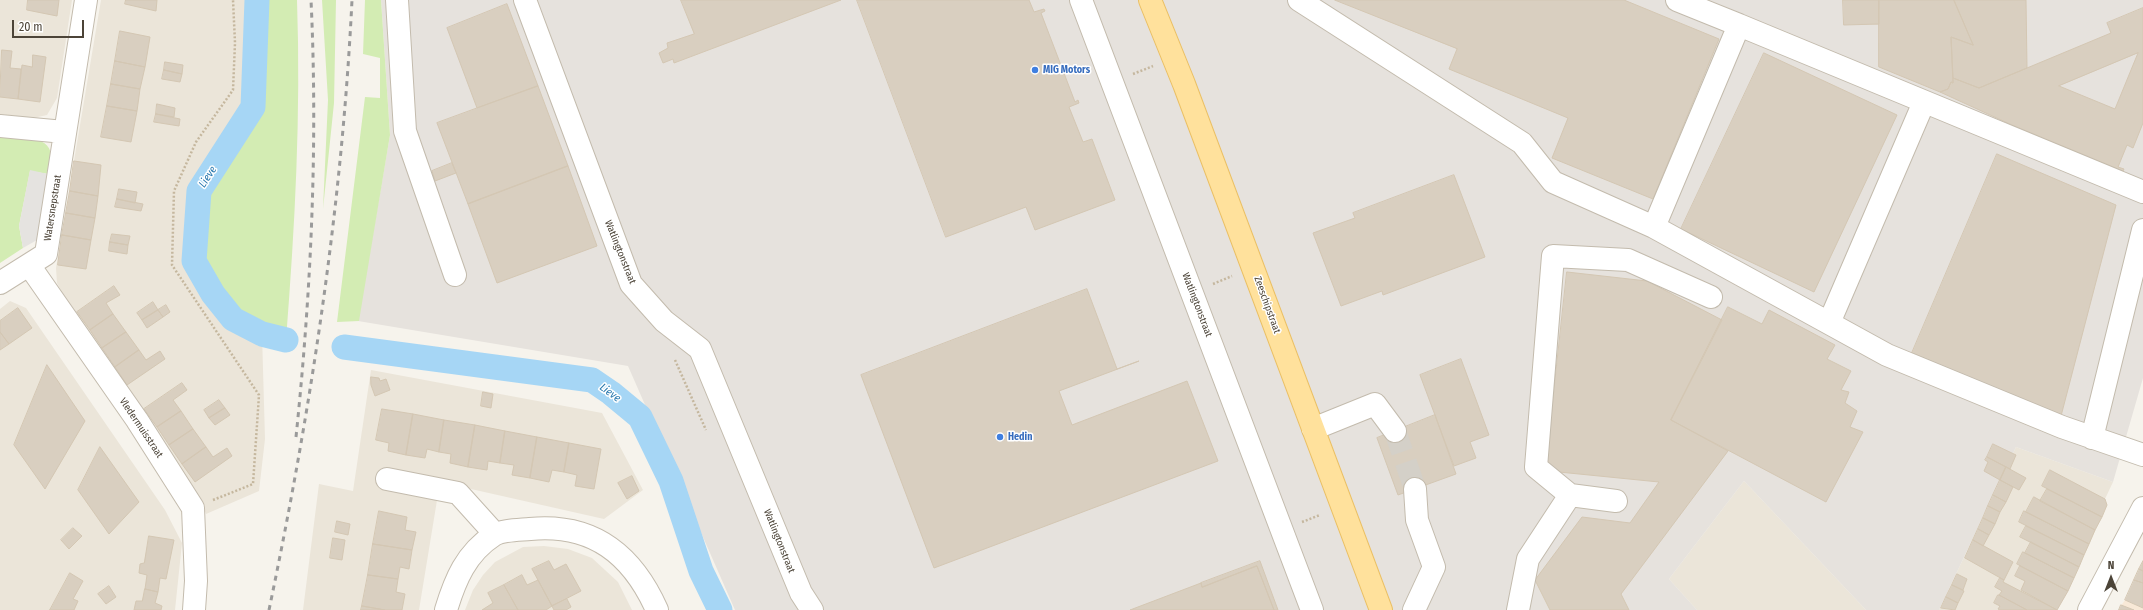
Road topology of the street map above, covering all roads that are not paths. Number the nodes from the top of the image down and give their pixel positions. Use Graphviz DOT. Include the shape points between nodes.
graph roads {
  1 [pos="86,0"];
  2 [pos="397,0"];
  3 [pos="526,0"];
  4 [pos="1081,0"];
  5 [pos="1150,0"];
  6 [pos="1299,0"];
  7 [pos="1677,0"];
  8 [pos="1739,25"];
  9 [pos="1924,102"];
  10 [pos="0,126"];
  11 [pos="64,132"];
  12 [pos="2143,192"];
  13 [pos="1654,227"];
  14 [pos="2143,230"];
  15 [pos="28,265"];
  16 [pos="455,275"];
  17 [pos="0,283"];
  18 [pos="1711,296"];
  19 [pos="1830,323"];
  20 [pos="1313,429"];
  21 [pos="1396,431"];
  22 [pos="2092,438"];
  23 [pos="2143,455"];
  24 [pos="387,479"];
  25 [pos="1415,489"];
  26 [pos="1570,495"];
  27 [pos="1616,501"];
  28 [pos="2143,508"];
  29 [pos="495,534"];
  30 [pos="194,610"];
  31 [pos="446,610"];
  32 [pos="657,610"];
  33 [pos="812,610"];
  34 [pos="1312,610"];
  35 [pos="1381,610"];
  36 [pos="1414,610"];
  37 [pos="1518,610"];
  38 [pos="2090,610"];
  1 -- 11 [label="street, Watersnepstraat"];
  2 -- 16 [label="street" via="405,131"];
  3 -- 33 [label="street, Watlingtonstraat" via="631,284 664,321 700,349 801,593"];
  4 -- 34 [label="street, Watlingtonstraat"];
  5 -- 20 [label="main road, Zeeschipstraat"];
  6 -- 13 [label="street" via="1522,142 1553,182"];
  7 -- 8 [label="street"];
  8 -- 9 [label="street"];
  8 -- 13 [label="street"];
  9 -- 12 [label="street"];
  9 -- 19 [label="street"];
  10 -- 11 [label="street"];
  11 -- 15 [label="street, Watersnepstraat" via="46,254"];
  13 -- 19 [label="street"];
  14 -- 22 [label="street"];
  15 -- 17 [label="street, Watersnepstraat"];
  15 -- 30 [label="street, Vledermuisstraat" via="137,420 193,508 196,581"];
  18 -- 26 [label="street" via="1628,260 1553,256 1536,467"];
  19 -- 22 [label="street" via="1887,355"];
  20 -- 21 [label="street" via="1375,404"];
  20 -- 35 [label="main road, Zeeschipstraat"];
  22 -- 23 [label="street"];
  24 -- 29 [label="street" via="458,493"];
  25 -- 36 [label="street" via="1417,520 1434,568"];
  26 -- 27 [label="street"];
  26 -- 37 [label="street" via="1528,559"];
  28 -- 38 [label="street"];
  29 -- 31 [label="street" via="478,548 460,569"];
  29 -- 32 [label="street" via="553,527 580,532 603,542 625,561 646,586"];
}
